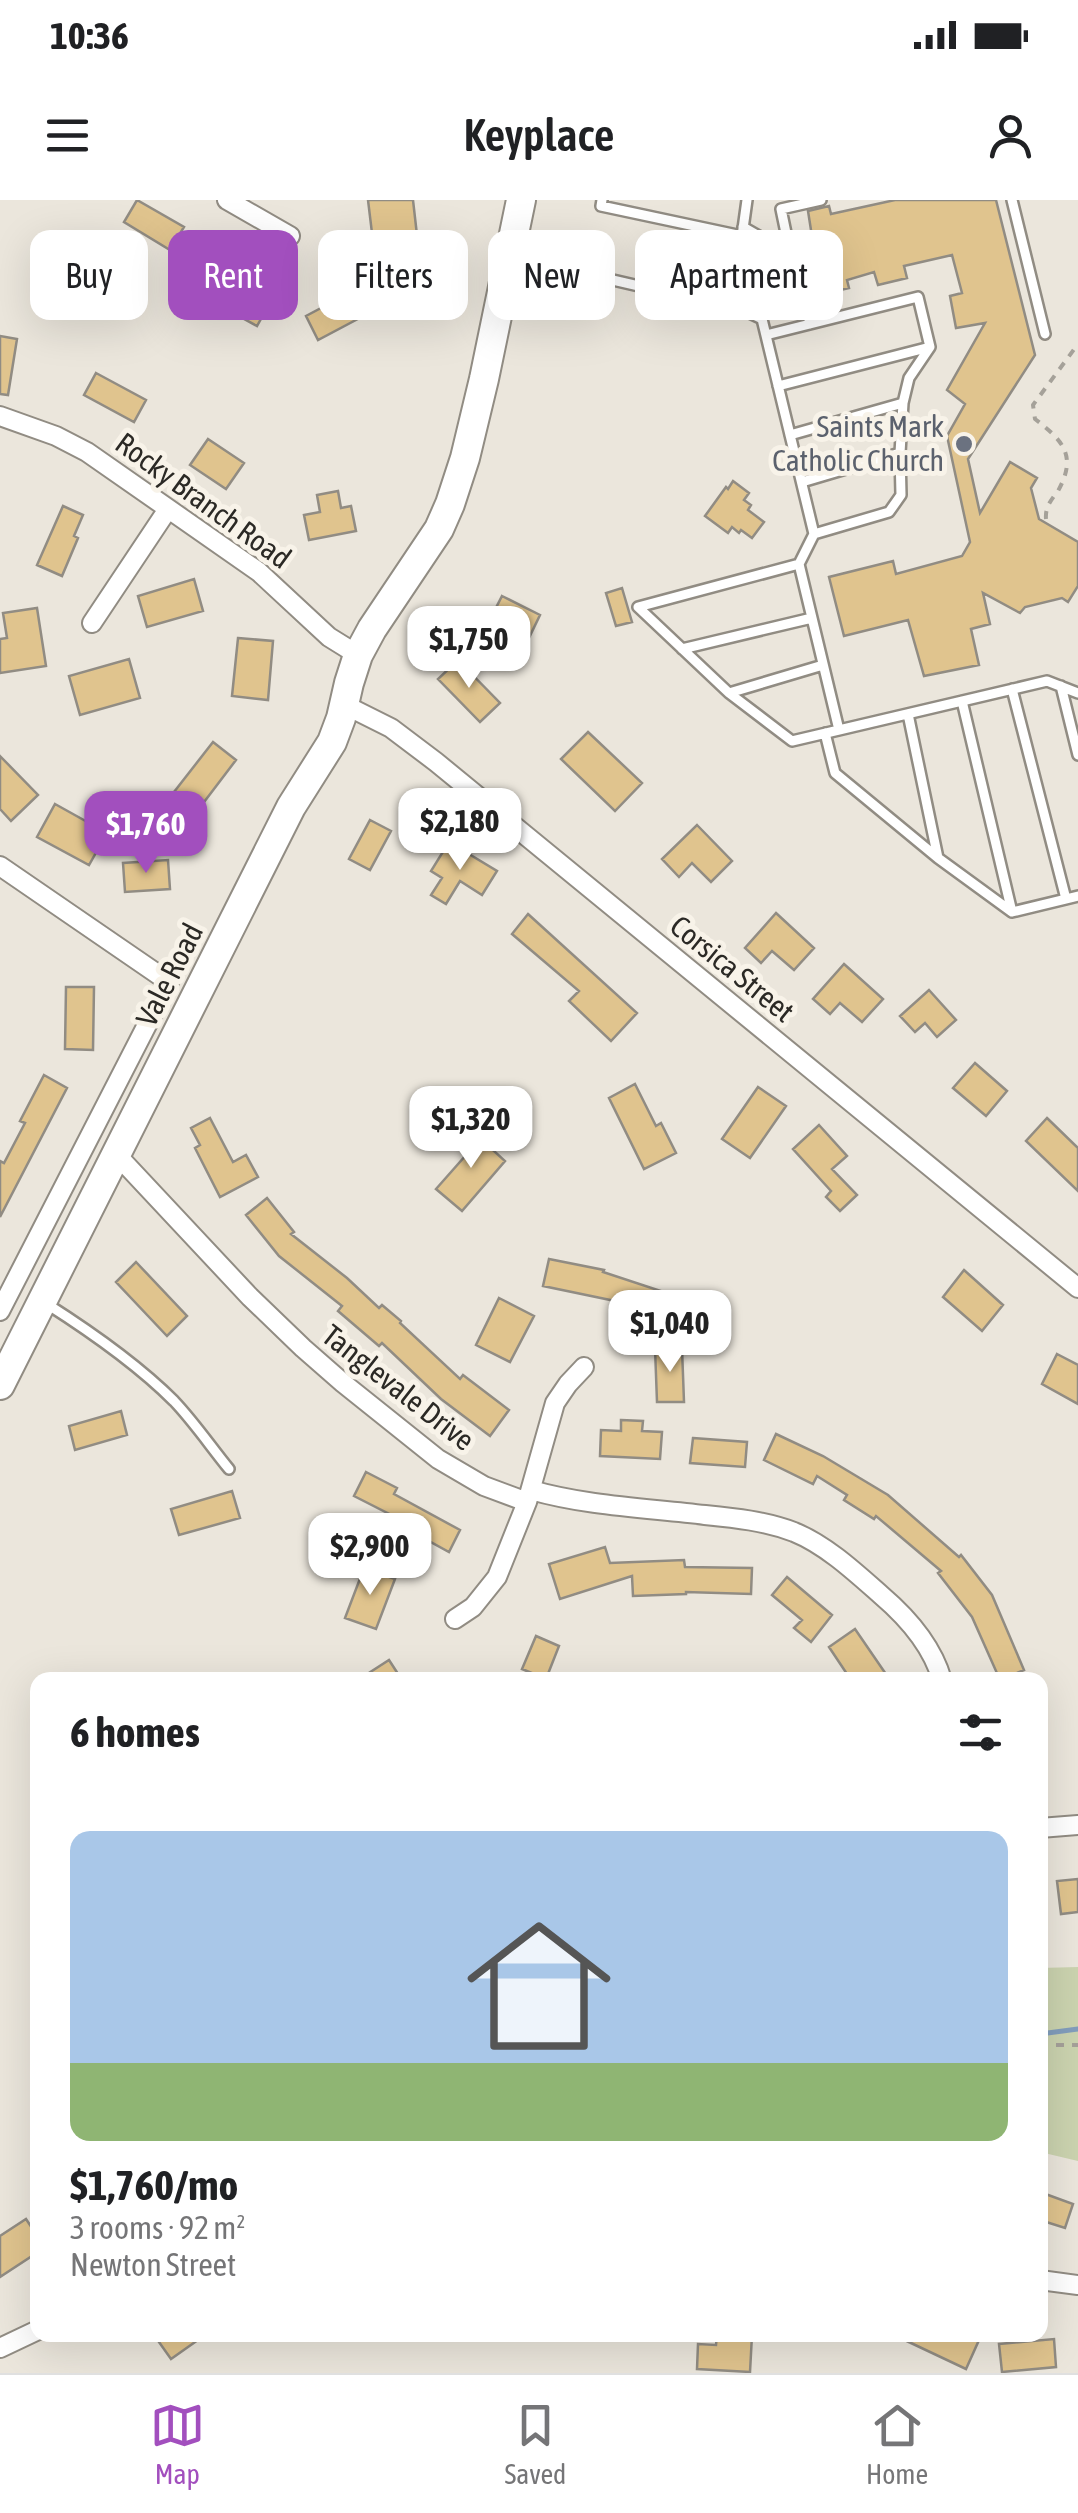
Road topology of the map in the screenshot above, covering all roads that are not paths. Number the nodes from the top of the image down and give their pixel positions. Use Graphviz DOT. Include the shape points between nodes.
graph roads {
  1 [pos="227,200"];
  2 [pos="521,200"];
  3 [pos="602,200"];
  4 [pos="747,200"];
  5 [pos="821,200"];
  6 [pos="1012,200"];
  7 [pos="743,227"];
  8 [pos="280,230"];
  9 [pos="515,230"];
  10 [pos="748,230"];
  11 [pos="785,230"];
  12 [pos="615,280"];
  13 [pos="496,320"];
  14 [pos="809,320"];
  15 [pos="810,324"];
  16 [pos="1045,334"];
  17 [pos="766,335"];
  18 [pos="930,347"];
  19 [pos="778,386"];
  20 [pos="904,403"];
  21 [pos="0,416"];
  22 [pos="790,434"];
  23 [pos="900,453"];
  24 [pos="802,482"];
  25 [pos="168,509"];
  26 [pos="814,534"];
  27 [pos="798,564"];
  28 [pos="812,618"];
  29 [pos="92,623"];
  30 [pos="682,649"];
  31 [pos="358,655"];
  32 [pos="823,665"];
  33 [pos="1061,686"];
  34 [pos="1012,689"];
  35 [pos="729,693"];
  36 [pos="1078,693"];
  37 [pos="962,701"];
  38 [pos="344,705"];
  39 [pos="908,714"];
  40 [pos="838,730"];
  41 [pos="825,733"];
  42 [pos="1078,755"];
  43 [pos="938,858"];
  44 [pos="0,866"];
  45 [pos="1078,896"];
  46 [pos="1066,899"];
  47 [pos="1012,912"];
  48 [pos="168,982"];
  49 [pos="203,983"];
  50 [pos="189,1011"];
  51 [pos="117,1154"];
  52 [pos="1078,1288"];
  53 [pos="42,1301"];
  54 [pos="0,1311"];
  55 [pos="584,1367"];
  56 [pos="0,1385"];
  57 [pos="228,1469"];
  58 [pos="529,1496"];
  59 [pos="456,1618"];
  60 [pos="939,1672"];
  61 [pos="1078,1826"];
  62 [pos="1048,1828"];
  63 [pos="1048,2281"];
  64 [pos="1078,2285"];
  65 [pos="30,2334"];
  66 [pos="0,2348"];
  1 -- 8 [label="street"];
  2 -- 9 [label="main road, Vale Road"];
  3 -- 7 [label="lane" via="601,206 742,236"];
  4 -- 7 [label="lane"];
  5 -- 11 [label="lane" via="781,209"];
  6 -- 16 [label="lane"];
  7 -- 10 [label="lane"];
  12 -- 17 [label="lane" via="743,310 762,320"];
  13 -- 31 [label="main road, Vale Road" via="450,504"];
  14 -- 15 [label="lane"];
  15 -- 17 [label="lane"];
  15 -- 18 [label="lane" via="918,297"];
  17 -- 19 [label="lane"];
  18 -- 19 [label="lane"];
  18 -- 20 [label="lane" via="909,378"];
  19 -- 22 [label="lane"];
  20 -- 22 [label="lane"];
  20 -- 23 [label="lane"];
  21 -- 25 [label="street, Rocky Branch Road" via="87,452"];
  22 -- 24 [label="lane"];
  23 -- 24 [label="lane"];
  23 -- 26 [label="lane" via="901,496 890,512"];
  24 -- 26 [label="lane"];
  25 -- 29 [label="street"];
  25 -- 31 [label="street, Rocky Branch Road"];
  26 -- 27 [label="lane"];
  27 -- 28 [label="lane"];
  27 -- 30 [label="lane" via="638,607"];
  28 -- 30 [label="lane"];
  28 -- 32 [label="lane"];
  30 -- 35 [label="lane"];
  31 -- 38 [label="main road, Vale Road"];
  32 -- 35 [label="lane"];
  32 -- 40 [label="lane"];
  33 -- 34 [label="lane" via="1047,681"];
  33 -- 36 [label="lane"];
  33 -- 42 [label="lane"];
  34 -- 37 [label="lane"];
  34 -- 46 [label="lane"];
  35 -- 41 [label="lane" via="792,740"];
  37 -- 39 [label="lane"];
  37 -- 47 [label="lane"];
  38 -- 49 [label="main road, Vale Road" via="332,742"];
  38 -- 52 [label="street, Corsica Street" via="391,728 436,762"];
  39 -- 40 [label="lane"];
  39 -- 43 [label="lane"];
  40 -- 41 [label="lane"];
  41 -- 43 [label="lane" via="835,773"];
  43 -- 47 [label="lane"];
  44 -- 48 [label="street"];
  45 -- 46 [label="lane"];
  46 -- 47 [label="lane"];
  48 -- 49 [label="street"];
  48 -- 50 [label="street"];
  48 -- 54 [label="street"];
  49 -- 50 [label="main road, Vale Road"];
  50 -- 51 [label="main road, Vale Road"];
  51 -- 53 [label="main road, Vale Road"];
  51 -- 58 [label="street, Tanglevale Drive" via="250,1297 344,1383 438,1459 484,1486"];
  53 -- 56 [label="main road, Vale Road"];
  53 -- 57 [label="lane" via="162,1390"];
  55 -- 58 [label="street" via="556,1403"];
  58 -- 59 [label="street" via="497,1576"];
  58 -- 60 [label="street, Tanglevale Drive" via="752,1520 798,1534 896,1608 928,1647"];
  61 -- 62 [label="street"];
  63 -- 64 [label="street"];
  65 -- 66 [label="street"];
}
